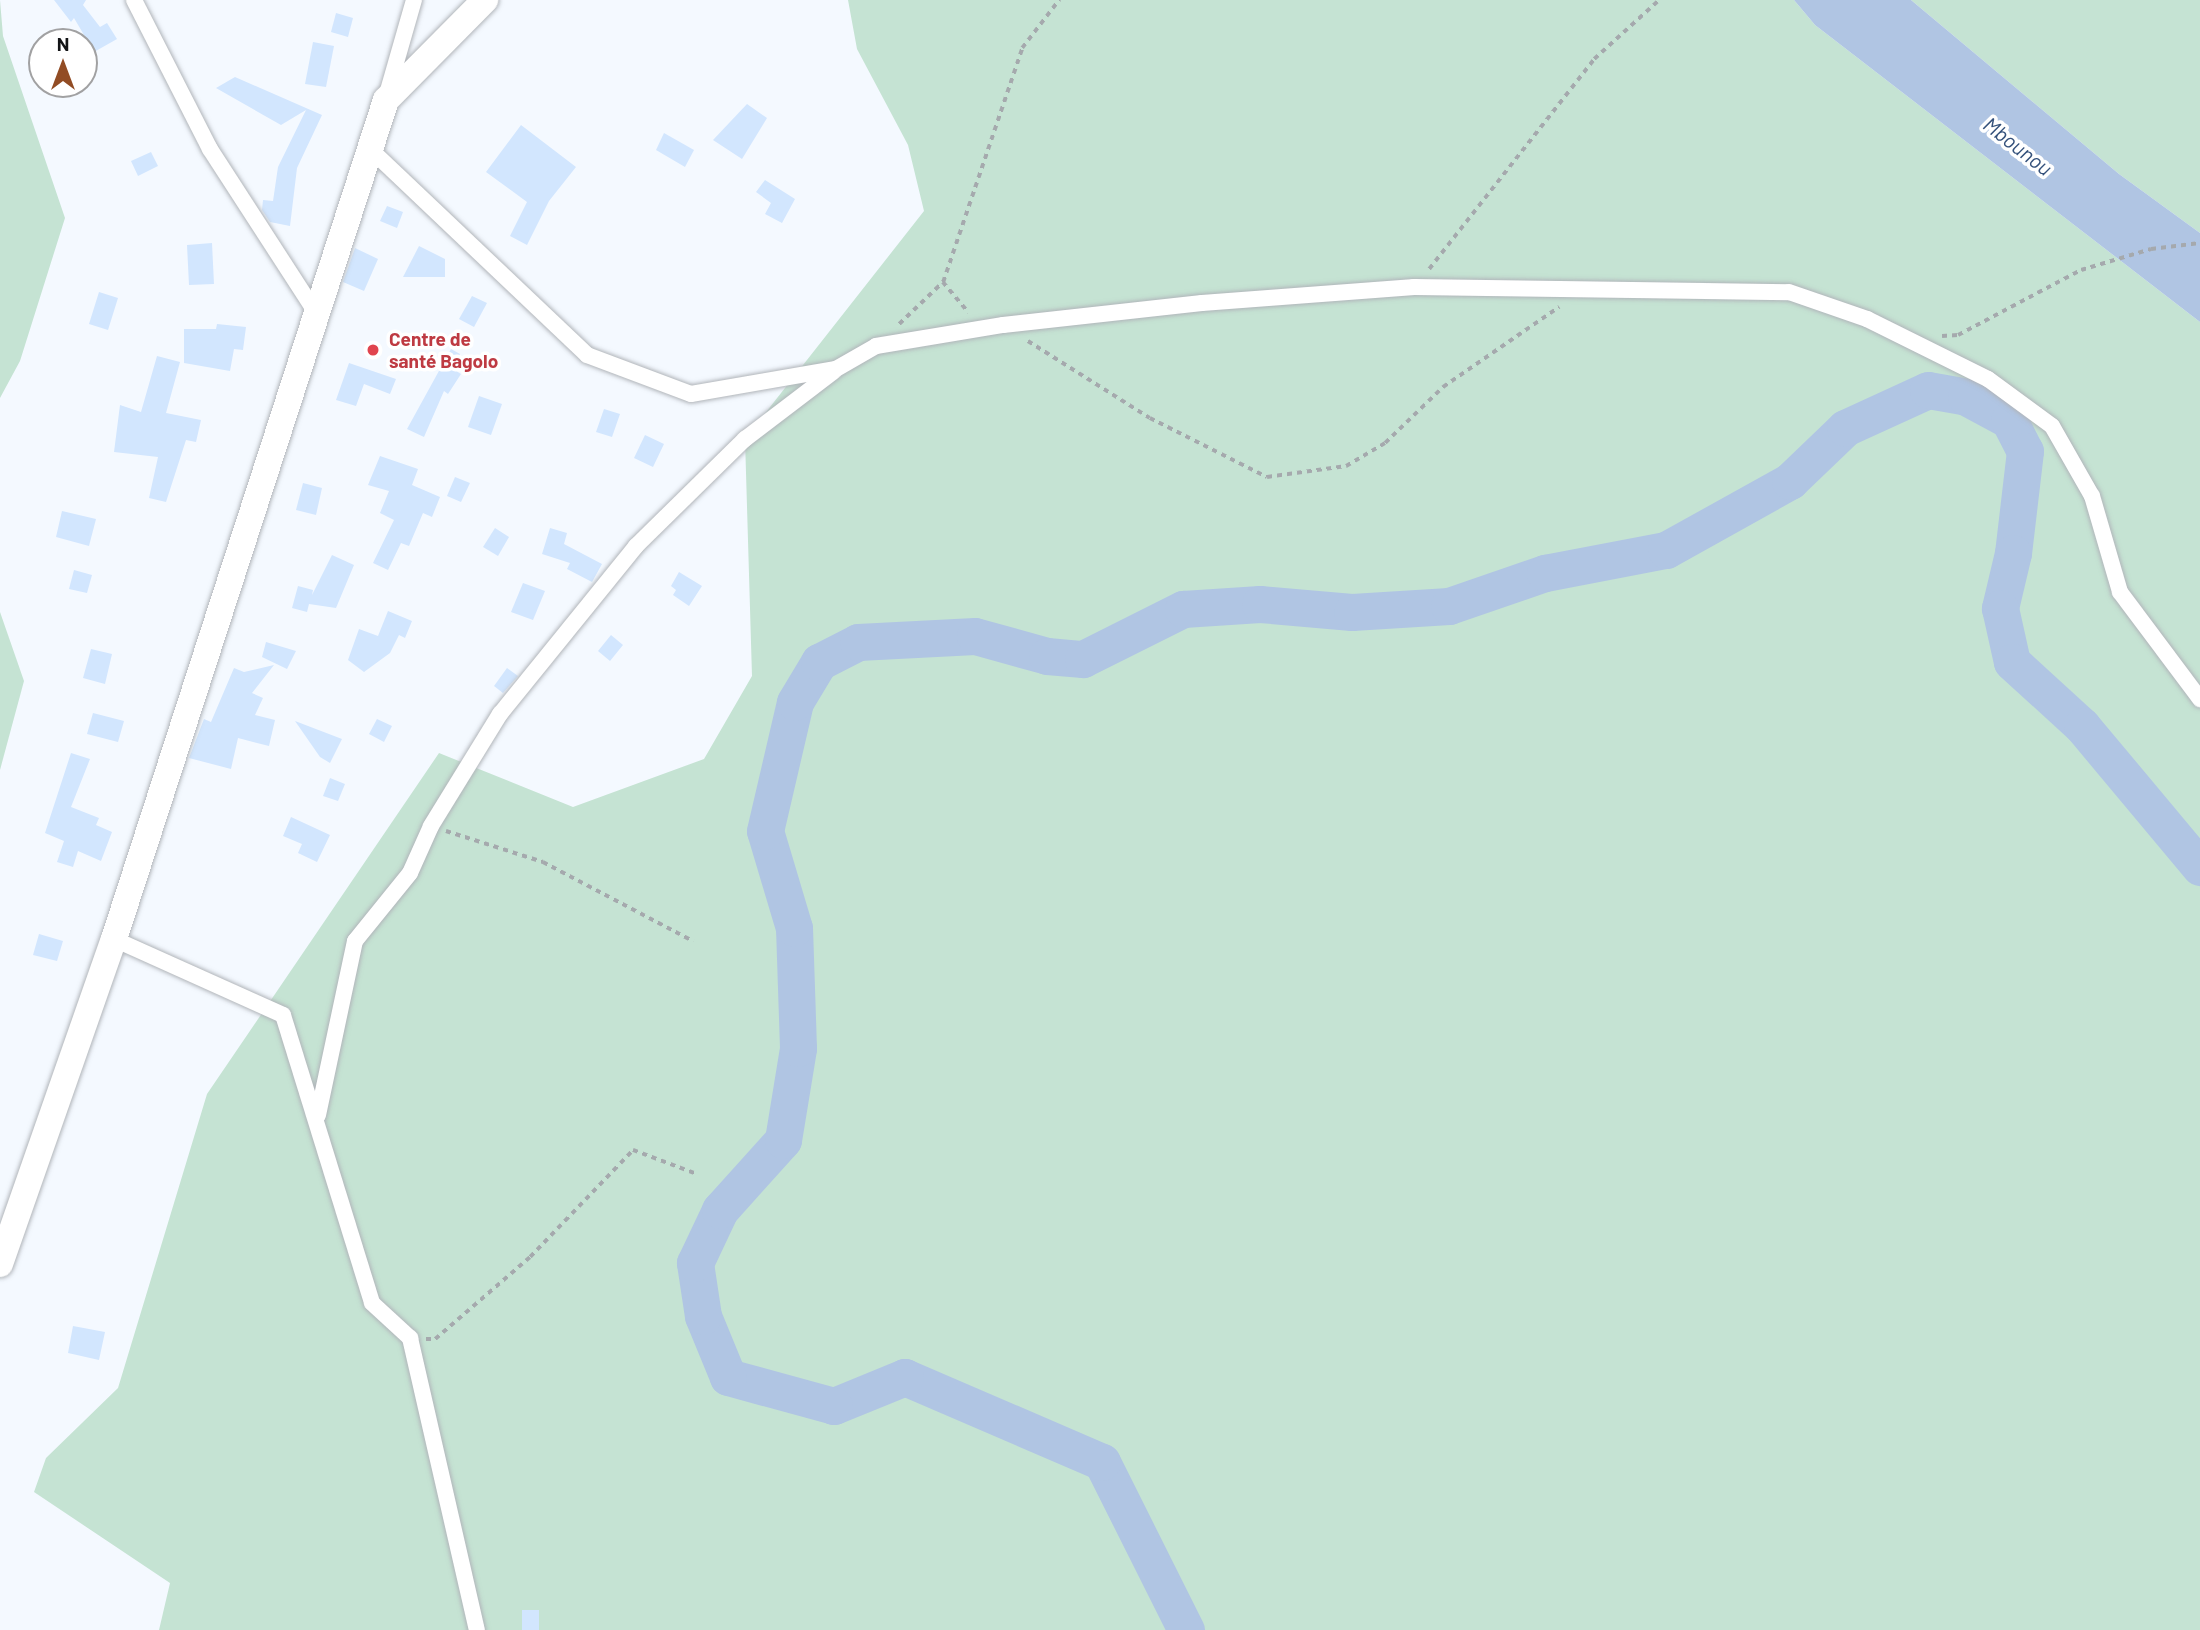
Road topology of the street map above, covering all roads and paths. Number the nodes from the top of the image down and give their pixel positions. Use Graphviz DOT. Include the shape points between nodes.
graph roads {
  1 [pos="134,0"];
  2 [pos="414,0"];
  3 [pos="485,0"];
  4 [pos="1059,0"];
  5 [pos="1659,0"];
  6 [pos="386,100"];
  7 [pos="368,147"];
  8 [pos="2200,243"];
  9 [pos="943,282"];
  10 [pos="1414,287"];
  11 [pos="1579,293"];
  12 [pos="315,312"];
  13 [pos="1003,325"];
  14 [pos="1905,338"];
  15 [pos="876,346"];
  16 [pos="836,369"];
  17 [pos="2200,699"];
  18 [pos="431,826"];
  19 [pos="114,939"];
  20 [pos="693,941"];
  21 [pos="318,1115"];
  22 [pos="697,1174"];
  23 [pos="0,1264"];
  24 [pos="410,1338"];
  25 [pos="477,1630"];
  1 -- 12 [label="street" via="210,149"];
  2 -- 6 [label="street"];
  3 -- 6 [label="main road"];
  4 -- 9 [label="path" via="1022,48"];
  5 -- 10 [label="path" via="1594,59"];
  6 -- 7 [label="main road"];
  7 -- 12 [label="main road"];
  7 -- 16 [label="street" via="587,355 691,394"];
  8 -- 14 [label="path" via="2151,249 2081,270 1958,335"];
  9 -- 13 [label="path" via="973,318"];
  9 -- 15 [label="path"];
  10 -- 11 [label="street"];
  10 -- 13 [label="street" via="1202,303"];
  11 -- 13 [label="path" via="1443,387 1385,443 1366,455 1346,466 1267,477 1150,418"];
  11 -- 14 [label="street" via="1789,292"];
  12 -- 19 [label="main road"];
  13 -- 15 [label="street"];
  14 -- 17 [label="street" via="1988,379 2052,426 2092,496 2120,592"];
  15 -- 16 [label="street"];
  16 -- 18 [label="street" via="745,439 636,546 500,714"];
  18 -- 20 [label="path" via="543,862"];
  18 -- 21 [label="street" via="410,873 355,941"];
  19 -- 21 [label="street" via="283,1015"];
  19 -- 23 [label="main road"];
  21 -- 24 [label="street" via="372,1303"];
  22 -- 24 [label="path" via="633,1150 530,1257 435,1339"];
  24 -- 25 [label="street"];
}
